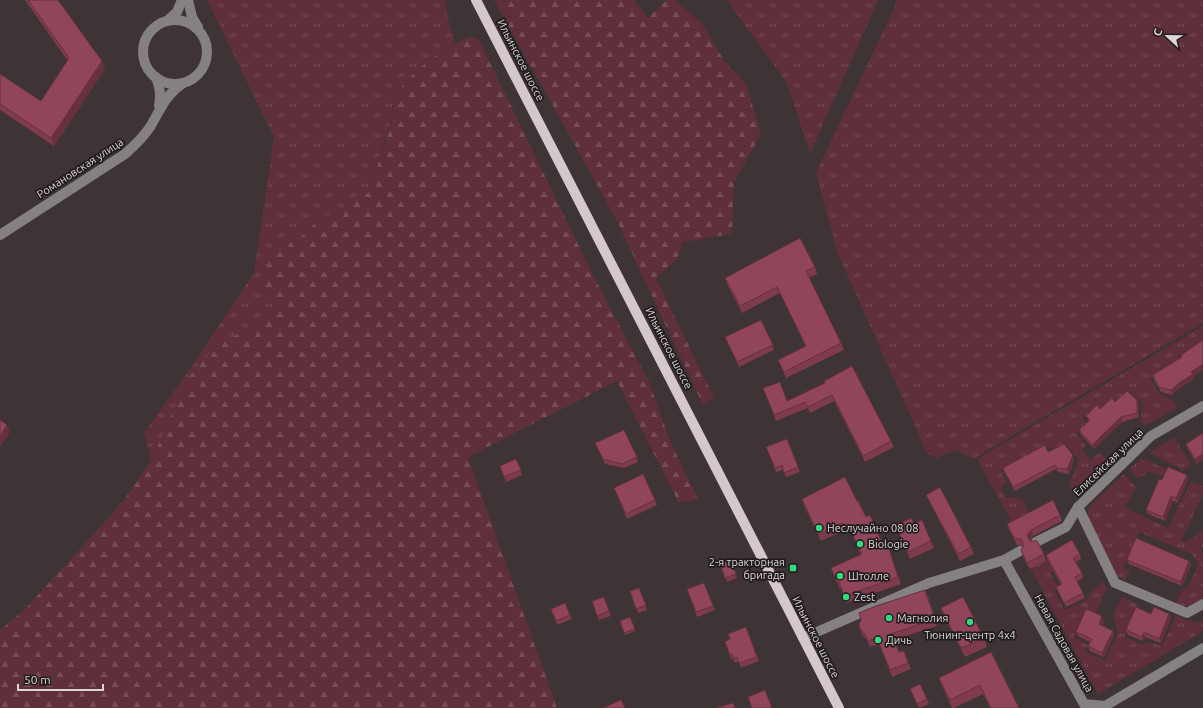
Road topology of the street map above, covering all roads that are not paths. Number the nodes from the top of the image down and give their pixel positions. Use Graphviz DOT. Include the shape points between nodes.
graph roads {
  1 [pos="182,0"];
  2 [pos="188,0"];
  3 [pos="476,0"];
  4 [pos="167,20"];
  5 [pos="200,31"];
  6 [pos="156,78"];
  7 [pos="183,83"];
  8 [pos="159,108"];
  9 [pos="0,235"];
  10 [pos="1203,406"];
  11 [pos="1078,507"];
  12 [pos="1036,542"];
  13 [pos="1020,551"];
  14 [pos="1004,560"];
  15 [pos="1203,604"];
  16 [pos="803,638"];
  17 [pos="1203,648"];
  18 [pos="839,708"];
  1 -- 4 [label="street, Романовская улица" via="177,12"];
  2 -- 5 [label="street, Романовская улица" via="192,17"];
  3 -- 16 [label="main road, Ильинское шоссе"];
  4 -- 5 [label="street" via="188,22"];
  4 -- 6 [label="street, Романовская улица" via="149,32 144,46 146,66"];
  5 -- 7 [label="street, Романовская улица" via="206,44 206,58 201,71"];
  6 -- 7 [label="street" via="169,83"];
  6 -- 8 [label="street, Романовская улица" via="160,87"];
  7 -- 8 [label="street, Романовская улица" via="174,89"];
  8 -- 9 [label="street, Романовская улица" via="150,127 136,146"];
  10 -- 11 [label="street, Елисейская улица" via="1151,436"];
  11 -- 12 [label="street, Елисейская улица" via="1066,527"];
  11 -- 15 [label="street" via="1115,583 1188,613"];
  13 -- 14 [label="street"];
  14 -- 16 [label="street" via="929,583"];
  14 -- 17 [label="street, Новая Садовая улица" via="1084,704 1105,706"];
  16 -- 18 [label="main road, Ильинское шоссе"];
}
